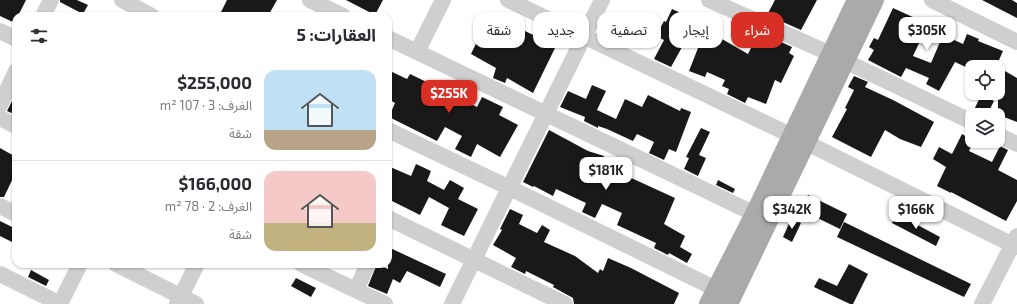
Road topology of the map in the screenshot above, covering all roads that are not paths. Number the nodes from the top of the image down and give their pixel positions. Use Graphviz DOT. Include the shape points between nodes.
graph roads {
  1 [pos="51,0"];
  2 [pos="122,0"];
  3 [pos="443,0"];
  4 [pos="508,0"];
  5 [pos="602,0"];
  6 [pos="709,0"];
  7 [pos="857,0"];
  8 [pos="874,0"];
  9 [pos="932,0"];
  10 [pos="318,5"];
  11 [pos="45,12"];
  12 [pos="144,12"];
  13 [pos="334,12"];
  14 [pos="533,12"];
  15 [pos="589,27"];
  16 [pos="0,31"];
  17 [pos="12,37"];
  18 [pos="589,39"];
  19 [pos="392,40"];
  20 [pos="1017,42"];
  21 [pos="578,48"];
  22 [pos="417,52"];
  23 [pos="838,58"];
  24 [pos="12,80"];
  25 [pos="0,105"];
  26 [pos="546,113"];
  27 [pos="0,118"];
  28 [pos="965,119"];
  29 [pos="12,124"];
  30 [pos="392,132"];
  31 [pos="1005,138"];
  32 [pos="798,139"];
  33 [pos="1017,144"];
  34 [pos="510,188"];
  35 [pos="0,206"];
  36 [pos="12,212"];
  37 [pos="755,214"];
  38 [pos="392,220"];
  39 [pos="1015,242"];
  40 [pos="473,259"];
  41 [pos="78,268"];
  42 [pos="123,268"];
  43 [pos="195,268"];
  44 [pos="309,268"];
  45 [pos="366,268"];
  46 [pos="0,274"];
  47 [pos="356,290"];
  48 [pos="718,299"];
  49 [pos="179,300"];
  50 [pos="60,304"];
  51 [pos="196,304"];
  52 [pos="385,304"];
  53 [pos="452,304"];
  54 [pos="566,304"];
  55 [pos="982,304"];
  1 -- 11 [label="street"];
  2 -- 12 [label="street"];
  3 -- 22 [label="street"];
  4 -- 14 [label="street"];
  5 -- 15 [label="street"];
  6 -- 23 [label="street"];
  7 -- 23 [label="main road"];
  8 -- 23 [label="main road"];
  9 -- 20 [label="street"];
  10 -- 13 [label="street"];
  16 -- 17 [label="street"];
  18 -- 32 [label="street"];
  19 -- 22 [label="street"];
  21 -- 26 [label="street"];
  22 -- 26 [label="street"];
  23 -- 28 [label="street"];
  23 -- 32 [label="main road"];
  24 -- 25 [label="street"];
  26 -- 34 [label="street"];
  26 -- 37 [label="street"];
  27 -- 29 [label="street"];
  30 -- 34 [label="street"];
  31 -- 33 [label="street"];
  32 -- 37 [label="main road"];
  32 -- 39 [label="street"];
  32 -- 48 [label="main road"];
  34 -- 40 [label="street"];
  34 -- 48 [label="street"];
  35 -- 36 [label="street"];
  37 -- 48 [label="main road"];
  38 -- 40 [label="street"];
  39 -- 55 [label="street"];
  40 -- 53 [label="street"];
  40 -- 54 [label="street"];
  41 -- 50 [label="street"];
  42 -- 49 [label="street"];
  43 -- 49 [label="street"];
  44 -- 47 [label="street"];
  45 -- 47 [label="street"];
  46 -- 50 [label="street"];
  47 -- 52 [label="street"];
  49 -- 51 [label="street"];
}
